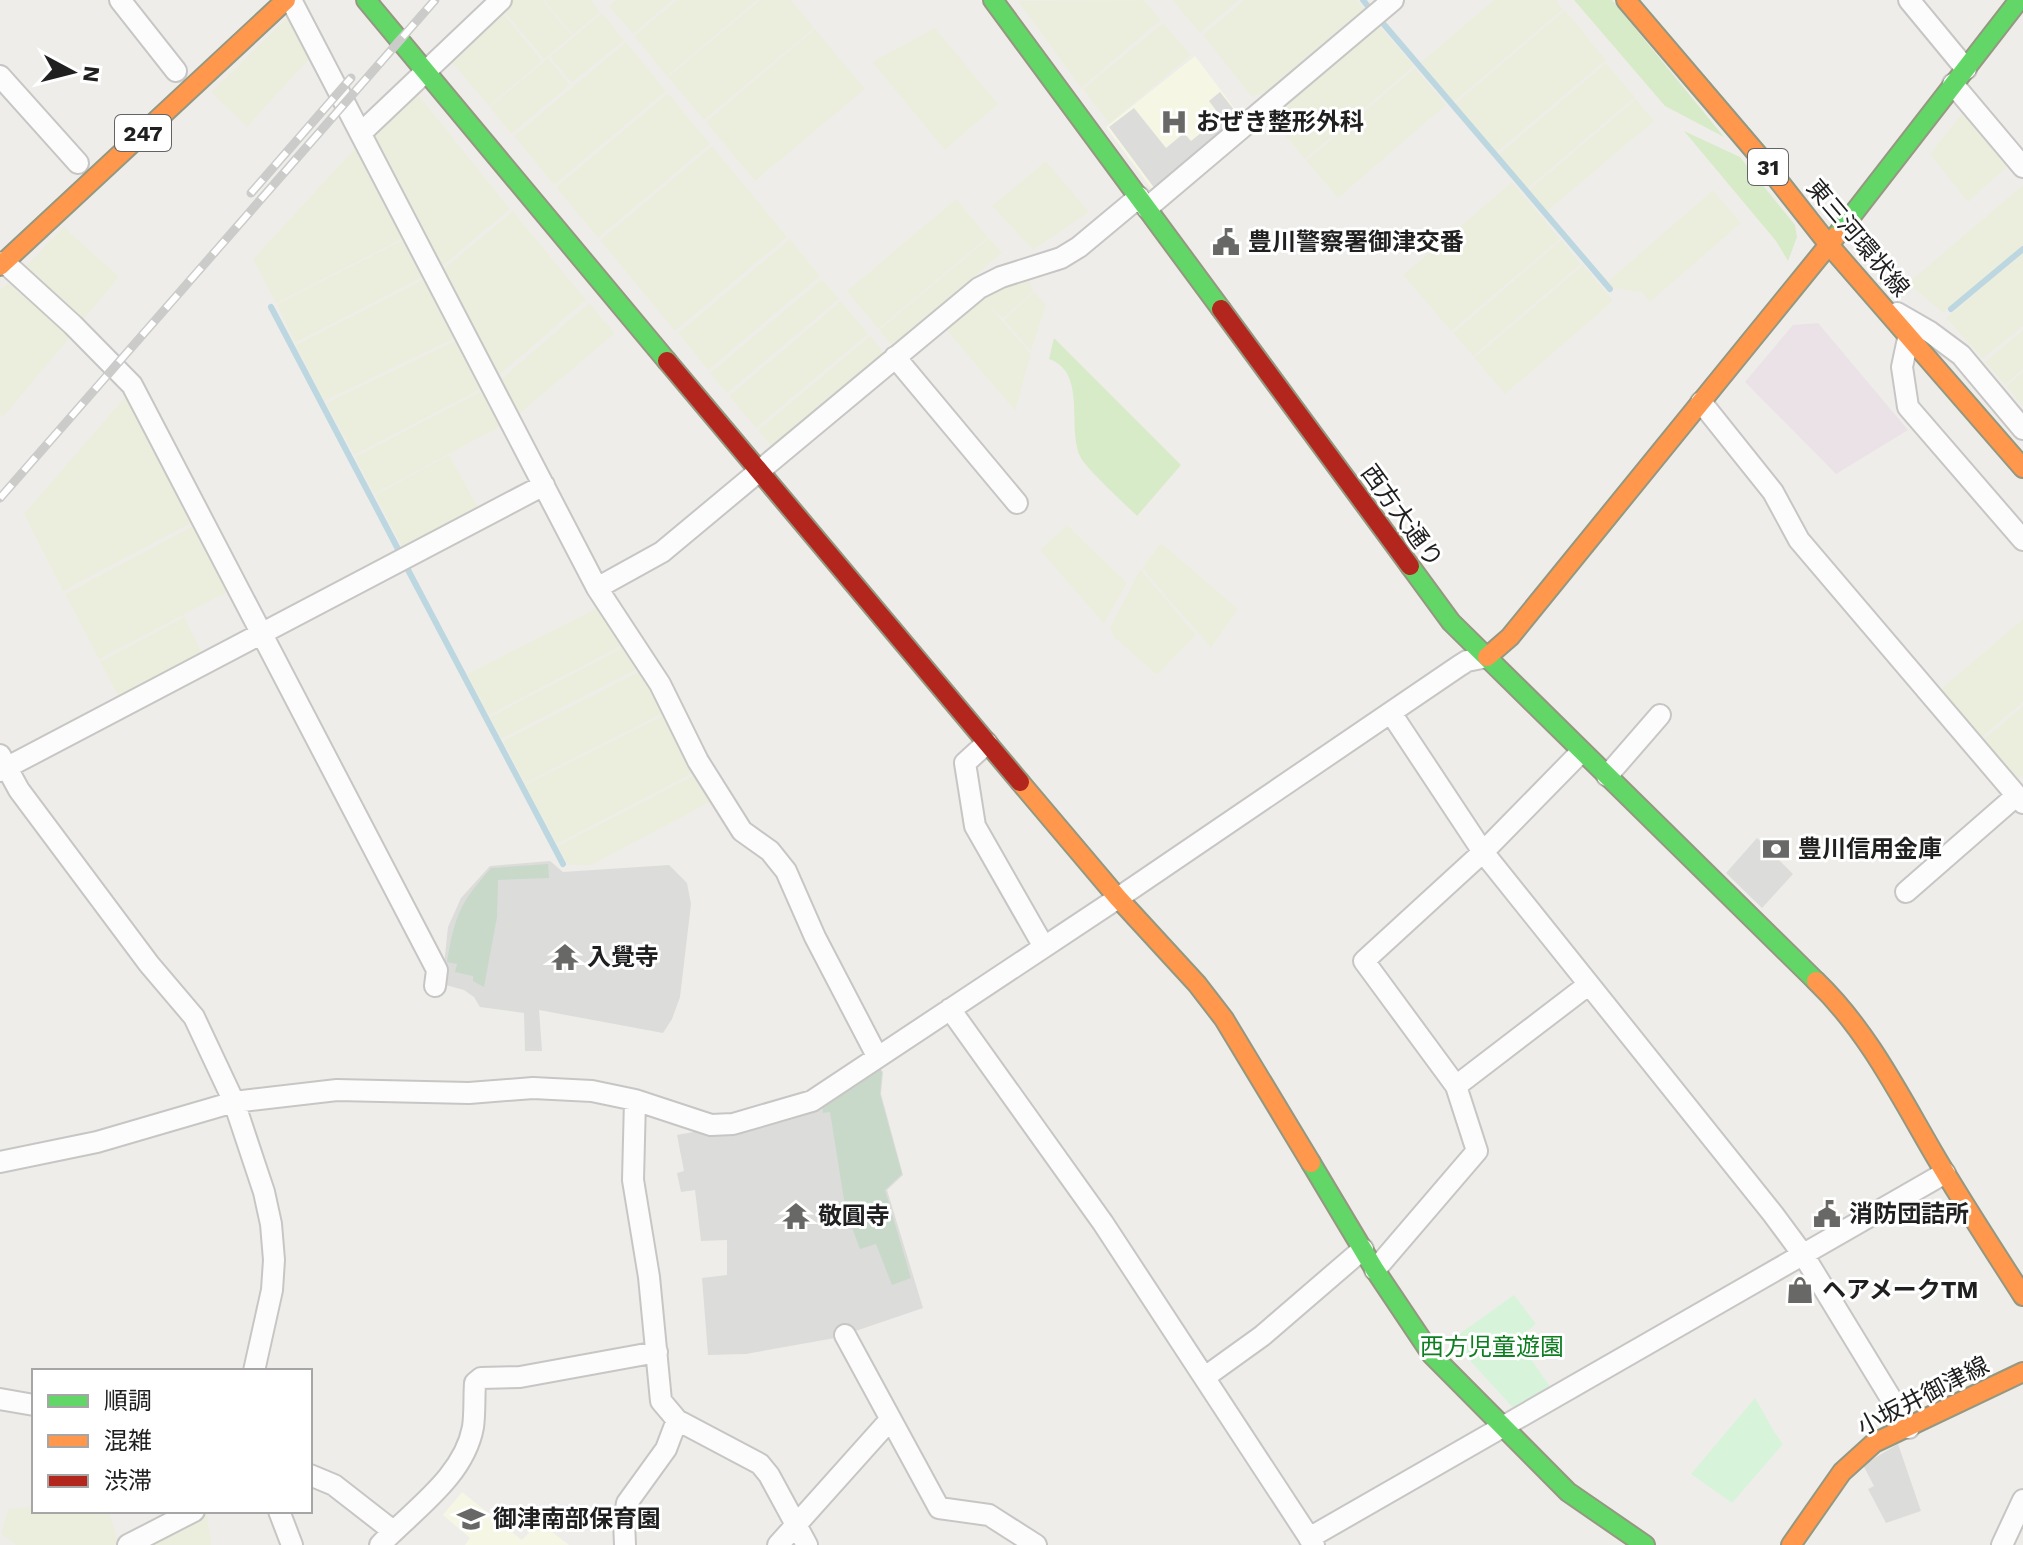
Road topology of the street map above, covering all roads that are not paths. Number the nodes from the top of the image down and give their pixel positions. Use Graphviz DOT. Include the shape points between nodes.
graph roads {
  1 [pos="120,0"];
  2 [pos="289,0"];
  3 [pos="366,0"];
  4 [pos="501,0"];
  5 [pos="993,0"];
  6 [pos="1393,0"];
  7 [pos="1626,0"];
  8 [pos="1909,0"];
  9 [pos="2019,0"];
  10 [pos="427,70"];
  11 [pos="176,71"];
  12 [pos="0,76"];
  13 [pos="1959,77"];
  14 [pos="362,132"];
  15 [pos="78,163"];
  16 [pos="2023,167"];
  17 [pos="1143,203"];
  18 [pos="1829,245"];
  19 [pos="2,264"];
  20 [pos="1883,305"];
  21 [pos="1909,334"];
  22 [pos="895,357"];
  23 [pos="1701,402"];
  24 [pos="2023,429"];
  25 [pos="2023,468"];
  26 [pos="760,470"];
  27 [pos="544,485"];
  28 [pos="1017,503"];
  29 [pos="2023,540"];
  30 [pos="597,588"];
  31 [pos="260,634"];
  32 [pos="1487,657"];
  33 [pos="1391,713"];
  34 [pos="1660,715"];
  35 [pos="987,743"];
  36 [pos="1581,752"];
  37 [pos="2,765"];
  38 [pos="1607,776"];
  39 [pos="2020,800"];
  40 [pos="1483,852"];
  41 [pos="1906,892"];
  42 [pos="1118,898"];
  43 [pos="1044,947"];
  44 [pos="1588,985"];
  45 [pos="435,986"];
  46 [pos="950,1009"];
  47 [pos="877,1056"];
  48 [pos="1456,1086"];
  49 [pos="635,1100"];
  50 [pos="234,1102"];
  51 [pos="0,1162"];
  52 [pos="1945,1173"];
  53 [pos="1363,1249"];
  54 [pos="1804,1256"];
  55 [pos="1375,1270"];
  56 [pos="2023,1296"];
  57 [pos="845,1335"];
  58 [pos="657,1352"];
  59 [pos="254,1369"];
  60 [pos="2023,1372"];
  61 [pos="1205,1377"];
  62 [pos="0,1399"];
  63 [pos="32,1405"];
  64 [pos="677,1420"];
  65 [pos="889,1421"];
  66 [pos="1503,1427"];
  67 [pos="1909,1428"];
  68 [pos="312,1476"];
  69 [pos="2023,1500"];
  70 [pos="190,1513"];
  71 [pos="280,1513"];
  72 [pos="796,1524"];
  73 [pos="386,1538"];
  74 [pos="295,1541"];
  75 [pos="1312,1542"];
  76 [pos="128,1545"];
  77 [pos="625,1545"];
  78 [pos="778,1545"];
  79 [pos="807,1545"];
  80 [pos="1036,1545"];
  81 [pos="1645,1545"];
  82 [pos="1791,1545"];
  83 [pos="2002,1545"];
  1 -- 11 [label="street"];
  2 -- 14 [label="street"];
  2 -- 19 [label="main road, 247"];
  3 -- 10 [label="main road"];
  4 -- 10 [label="street"];
  5 -- 17 [label="main road, 西方大通り"];
  6 -- 17 [label="street"];
  7 -- 18 [label="main road, 東三河環状線 / 31"];
  8 -- 13 [label="street"];
  9 -- 13 [label="main road"];
  10 -- 14 [label="street"];
  10 -- 26 [label="main road"];
  12 -- 15 [label="street"];
  13 -- 16 [label="street"];
  13 -- 18 [label="main road"];
  14 -- 27 [label="street"];
  17 -- 22 [label="street" via="1061,258 979,288"];
  17 -- 32 [label="main road, 西方大通り" via="1451,622"];
  18 -- 20 [label="main road, 東三河環状線 / 31"];
  18 -- 23 [label="main road"];
  19 -- 31 [label="street" via="132,385"];
  20 -- 21 [label="main road, 東三河環状線 / 31"];
  20 -- 24 [label="street" via="1961,355"];
  21 -- 25 [label="main road, 東三河環状線 / 31"];
  21 -- 29 [label="street" via="1902,367 1908,407"];
  22 -- 26 [label="street"];
  22 -- 28 [label="street"];
  23 -- 32 [label="main road" via="1510,637"];
  23 -- 39 [label="street" via="1773,492 1799,540"];
  26 -- 30 [label="street" via="662,552"];
  26 -- 35 [label="main road"];
  27 -- 30 [label="street"];
  27 -- 31 [label="street"];
  30 -- 47 [label="street" via="660,684 698,761 742,831 770,851 786,871"];
  31 -- 37 [label="street"];
  31 -- 45 [label="street" via="437,970"];
  32 -- 33 [label="street" via="1467,661"];
  32 -- 36 [label="main road, 西方大通り"];
  33 -- 40 [label="street"];
  33 -- 42 [label="street"];
  34 -- 38 [label="street"];
  35 -- 42 [label="main road"];
  35 -- 43 [label="street" via="965,763 975,826"];
  36 -- 38 [label="main road, 西方大通り"];
  36 -- 40 [label="street"];
  37 -- 50 [label="street" via="194,1017"];
  38 -- 52 [label="main road, 西方大通り" via="1839,1003"];
  39 -- 41 [label="street"];
  40 -- 44 [label="street"];
  40 -- 48 [label="street" via="1364,961"];
  42 -- 43 [label="street"];
  42 -- 53 [label="main road" via="1224,1019"];
  43 -- 46 [label="street"];
  44 -- 48 [label="street"];
  44 -- 54 [label="street"];
  46 -- 47 [label="street"];
  46 -- 61 [label="street"];
  47 -- 49 [label="street" via="812,1101 733,1124 711,1125"];
  48 -- 55 [label="street" via="1477,1151"];
  49 -- 50 [label="street" via="533,1088 469,1093 337,1090"];
  49 -- 58 [label="street" via="633,1180"];
  50 -- 51 [label="street" via="97,1142"];
  50 -- 59 [label="street" via="264,1192 274,1260"];
  52 -- 54 [label="street"];
  52 -- 56 [label="main road, 西方大通り"];
  53 -- 55 [label="main road"];
  53 -- 61 [label="street" via="1262,1336"];
  54 -- 66 [label="street"];
  54 -- 67 [label="street"];
  55 -- 66 [label="main road" via="1432,1355"];
  57 -- 65 [label="street"];
  58 -- 64 [label="street" via="661,1401"];
  58 -- 73 [label="street" via="520,1377 481,1378 475,1383 473,1427 464,1455"];
  60 -- 67 [label="main road, 小坂井御津線"];
  61 -- 75 [label="street"];
  62 -- 63 [label="street"];
  64 -- 72 [label="street" via="760,1464"];
  64 -- 77 [label="street" via="666,1449 627,1503"];
  65 -- 72 [label="street"];
  65 -- 80 [label="street" via="939,1508 989,1515"];
  66 -- 75 [label="street"];
  66 -- 81 [label="main road" via="1568,1492"];
  67 -- 82 [label="main road, 小坂井御津線" via="1874,1443 1842,1472"];
  68 -- 73 [label="street" via="334,1485"];
  69 -- 83 [label="street"];
  70 -- 76 [label="street"];
  71 -- 74 [label="street"];
  72 -- 78 [label="street"];
  72 -- 79 [label="street"];
}
